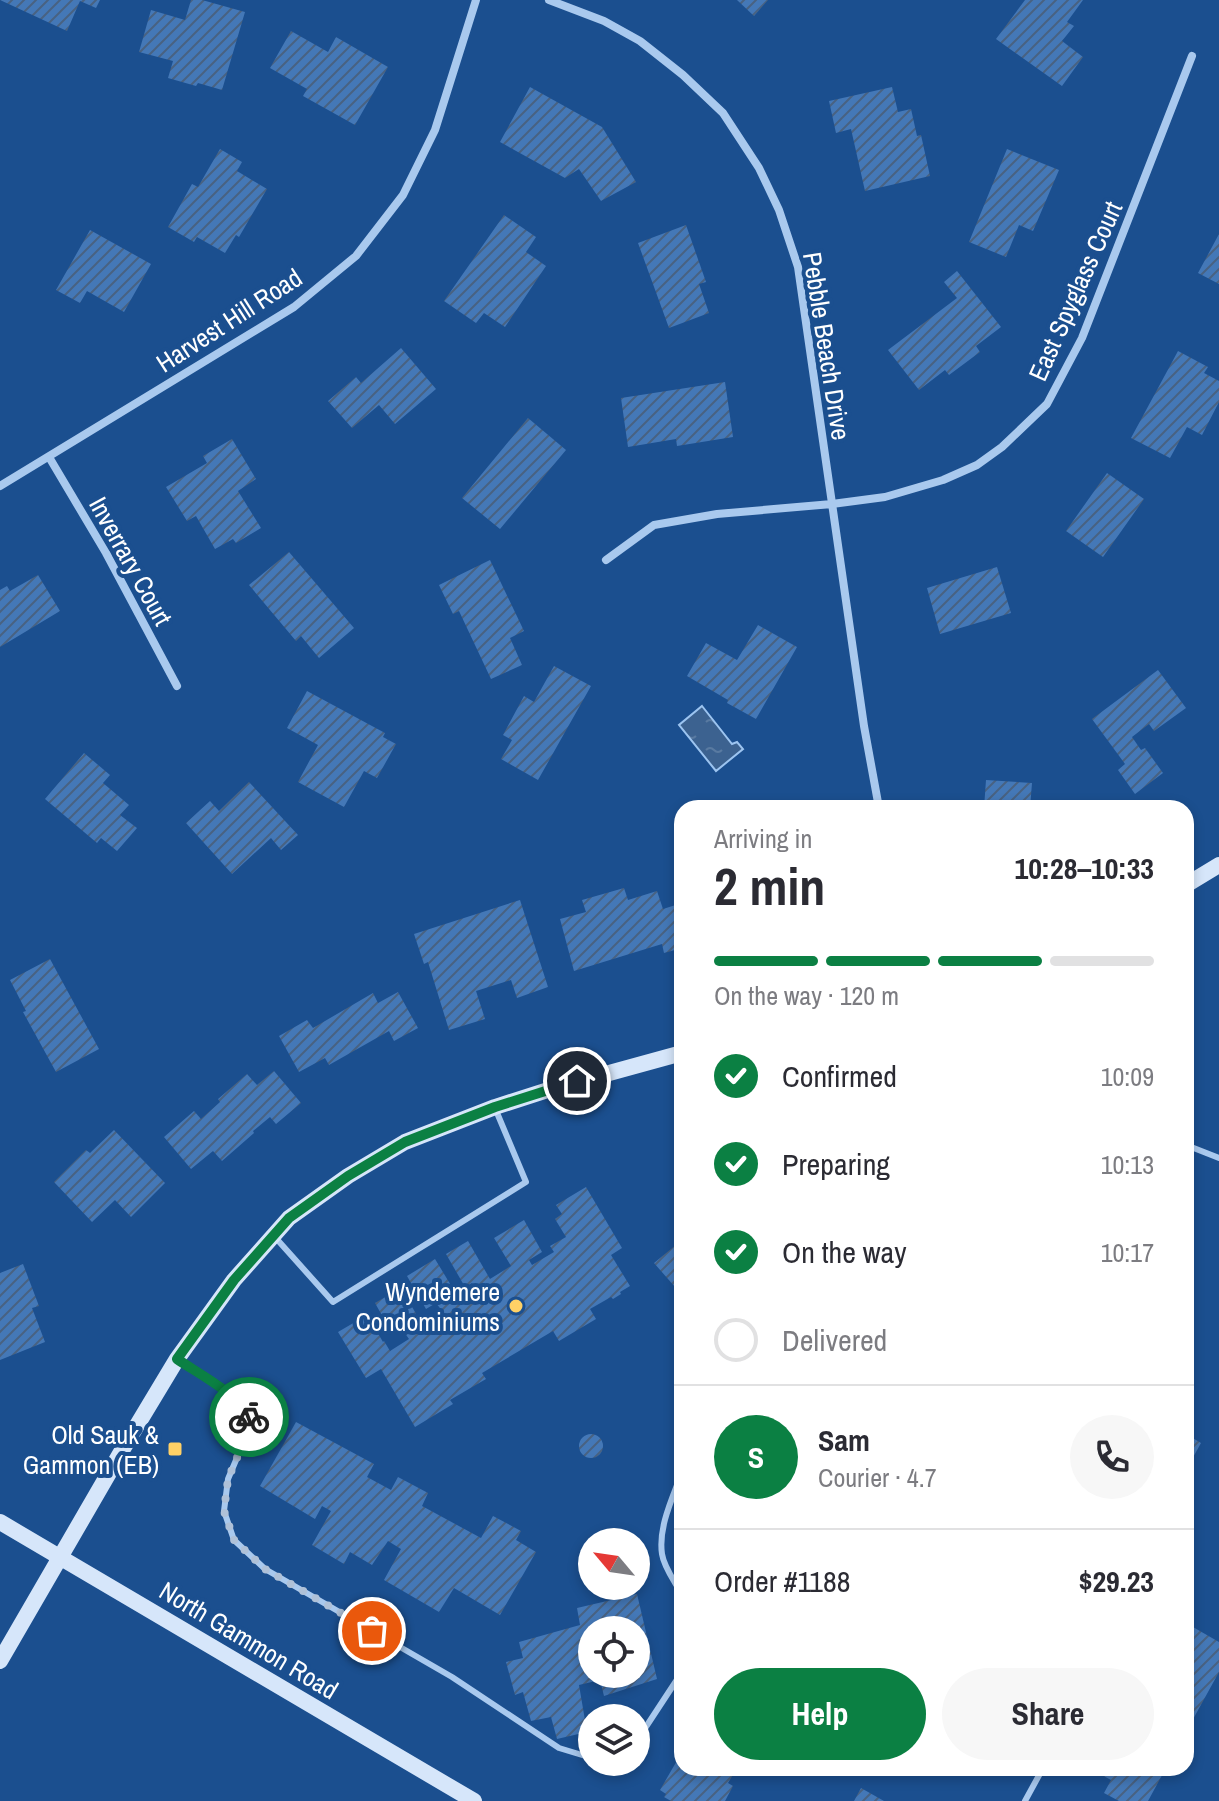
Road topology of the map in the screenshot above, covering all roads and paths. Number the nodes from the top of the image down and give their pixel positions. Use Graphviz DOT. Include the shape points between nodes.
graph roads {
  1 [pos="476,0"];
  2 [pos="549,0"];
  3 [pos="1192,56"];
  4 [pos="49,457"];
  5 [pos="0,486"];
  6 [pos="832,504"];
  7 [pos="606,560"];
  8 [pos="177,686"];
  9 [pos="878,800"];
  10 [pos="1219,865"];
  11 [pos="1194,880"];
  12 [pos="674,1055"];
  13 [pos="495,1107"];
  14 [pos="1194,1148"];
  15 [pos="1219,1158"];
  16 [pos="274,1236"];
  17 [pos="177,1359"];
  18 [pos="674,1494"];
  19 [pos="0,1522"];
  20 [pos="60,1557"];
  21 [pos="674,1580"];
  22 [pos="0,1661"];
  23 [pos="674,1684"];
  24 [pos="650,1721"];
  25 [pos="578,1754"];
  26 [pos="1039,1776"];
  27 [pos="474,1801"];
  28 [pos="1025,1801"];
  1 -- 4 [label="street, Harvest Hill Road" via="435,130 403,195 356,256 294,307"];
  2 -- 6 [label="street, Pebble Beach Drive" via="640,41 683,75 723,113 759,168 798,267"];
  3 -- 6 [label="street, East Spyglass Court" via="1082,338 1047,404 977,465 885,497"];
  4 -- 5 [label="street, Harvest Hill Road"];
  4 -- 8 [label="street, Inverrary Court"];
  6 -- 7 [label="street, East Spyglass Court" via="654,525"];
  6 -- 9 [label="street, Pebble Beach Drive"];
  10 -- 11 [label="street"];
  12 -- 13 [label="street"];
  13 -- 16 [label="street" via="405,1142 289,1218"];
  13 -- 16 [label="lane" via="526,1182 333,1302"];
  14 -- 15 [label="lane"];
  16 -- 17 [label="street" via="234,1280"];
  17 -- 20 [label="street"];
  17 -- 25 [label="lane" via="233,1397 248,1414 250,1427 228,1479 224,1511 234,1540 265,1569 452,1677 559,1748"];
  18 -- 21 [label="lane" via="662,1557"];
  19 -- 20 [label="street, North Gammon Road"];
  20 -- 22 [label="street"];
  20 -- 27 [label="street, North Gammon Road"];
  23 -- 24 [label="lane"];
  26 -- 28 [label="lane"];
}
